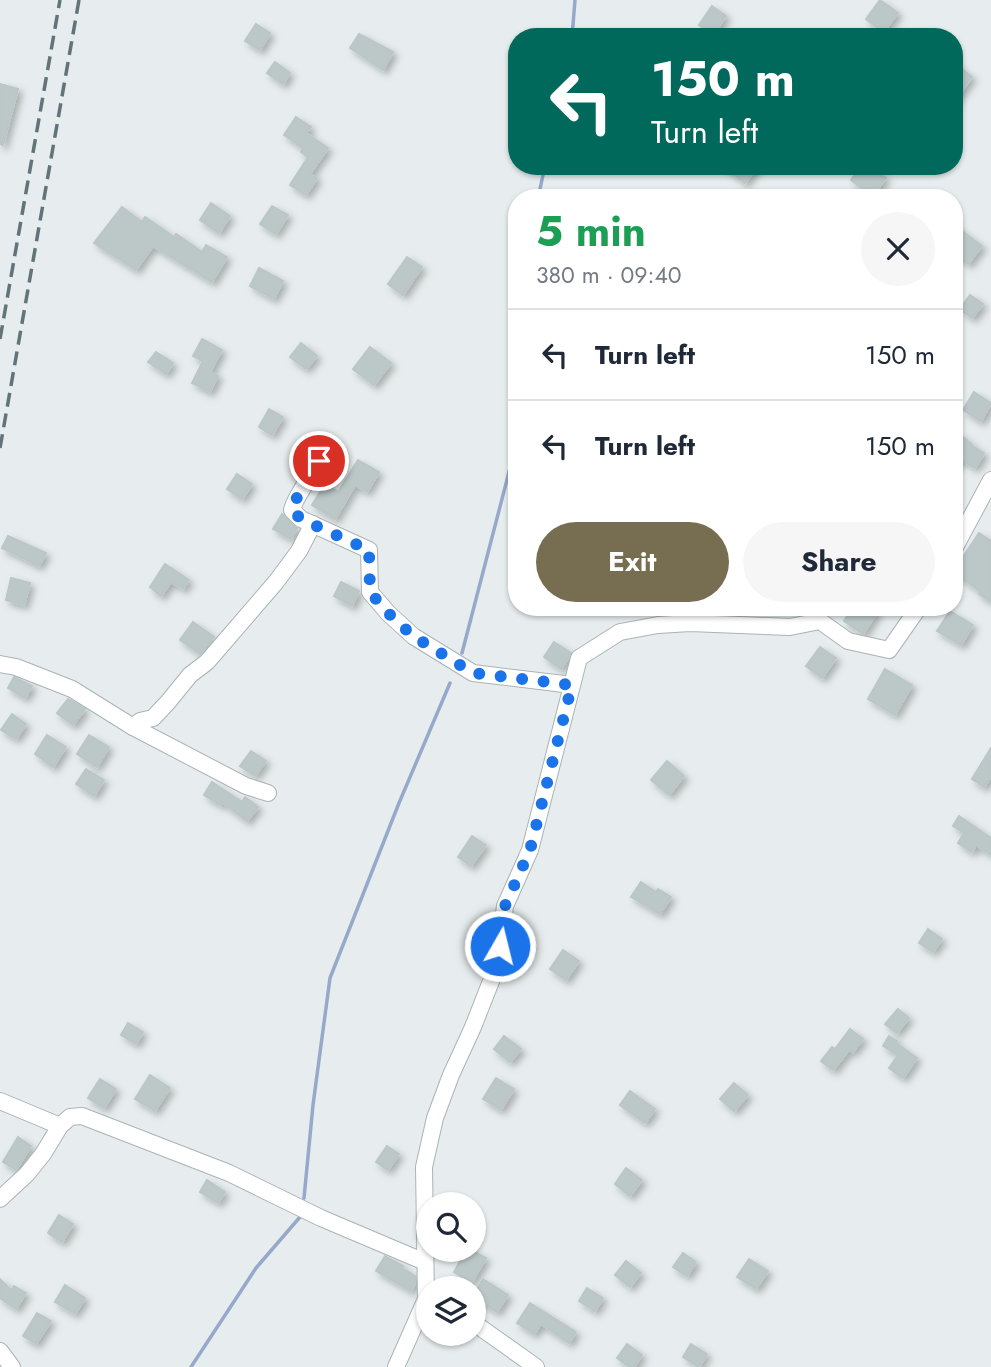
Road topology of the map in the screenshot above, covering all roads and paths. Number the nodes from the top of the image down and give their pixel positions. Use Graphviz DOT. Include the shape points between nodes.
graph roads {
  1 [pos="319,461"];
  2 [pos="991,480"];
  3 [pos="313,524"];
  4 [pos="963,532"];
  5 [pos="913,616"];
  6 [pos="0,664"];
  7 [pos="572,685"];
  8 [pos="133,727"];
  9 [pos="268,793"];
  10 [pos="0,1101"];
  11 [pos="60,1126"];
  12 [pos="424,1192"];
  13 [pos="0,1199"];
  14 [pos="416,1258"];
  15 [pos="425,1262"];
  16 [pos="426,1276"];
  17 [pos="416,1324"];
  18 [pos="486,1332"];
  19 [pos="0,1351"];
  20 [pos="12,1367"];
  21 [pos="396,1367"];
  22 [pos="536,1367"];
  1 -- 3 [label="street" via="292,510"];
  2 -- 4 [label="street"];
  3 -- 7 [label="street" via="369,550 370,592 413,636 473,673"];
  3 -- 8 [label="street" via="276,583 207,662 153,718"];
  5 -- 7 [label="street" via="889,650 848,641 820,621 790,627 680,623 620,632 579,658"];
  6 -- 8 [label="street" via="72,689"];
  7 -- 12 [label="street" via="530,850 505,906 497,966 435,1118 424,1167"];
  8 -- 9 [label="street"];
  10 -- 11 [label="street"];
  11 -- 13 [label="street" via="27,1174"];
  11 -- 14 [label="street" via="70,1116 82,1116 229,1173"];
  15 -- 16 [label="street"];
  17 -- 21 [label="street"];
  18 -- 22 [label="street"];
  19 -- 20 [label="street"];
}
